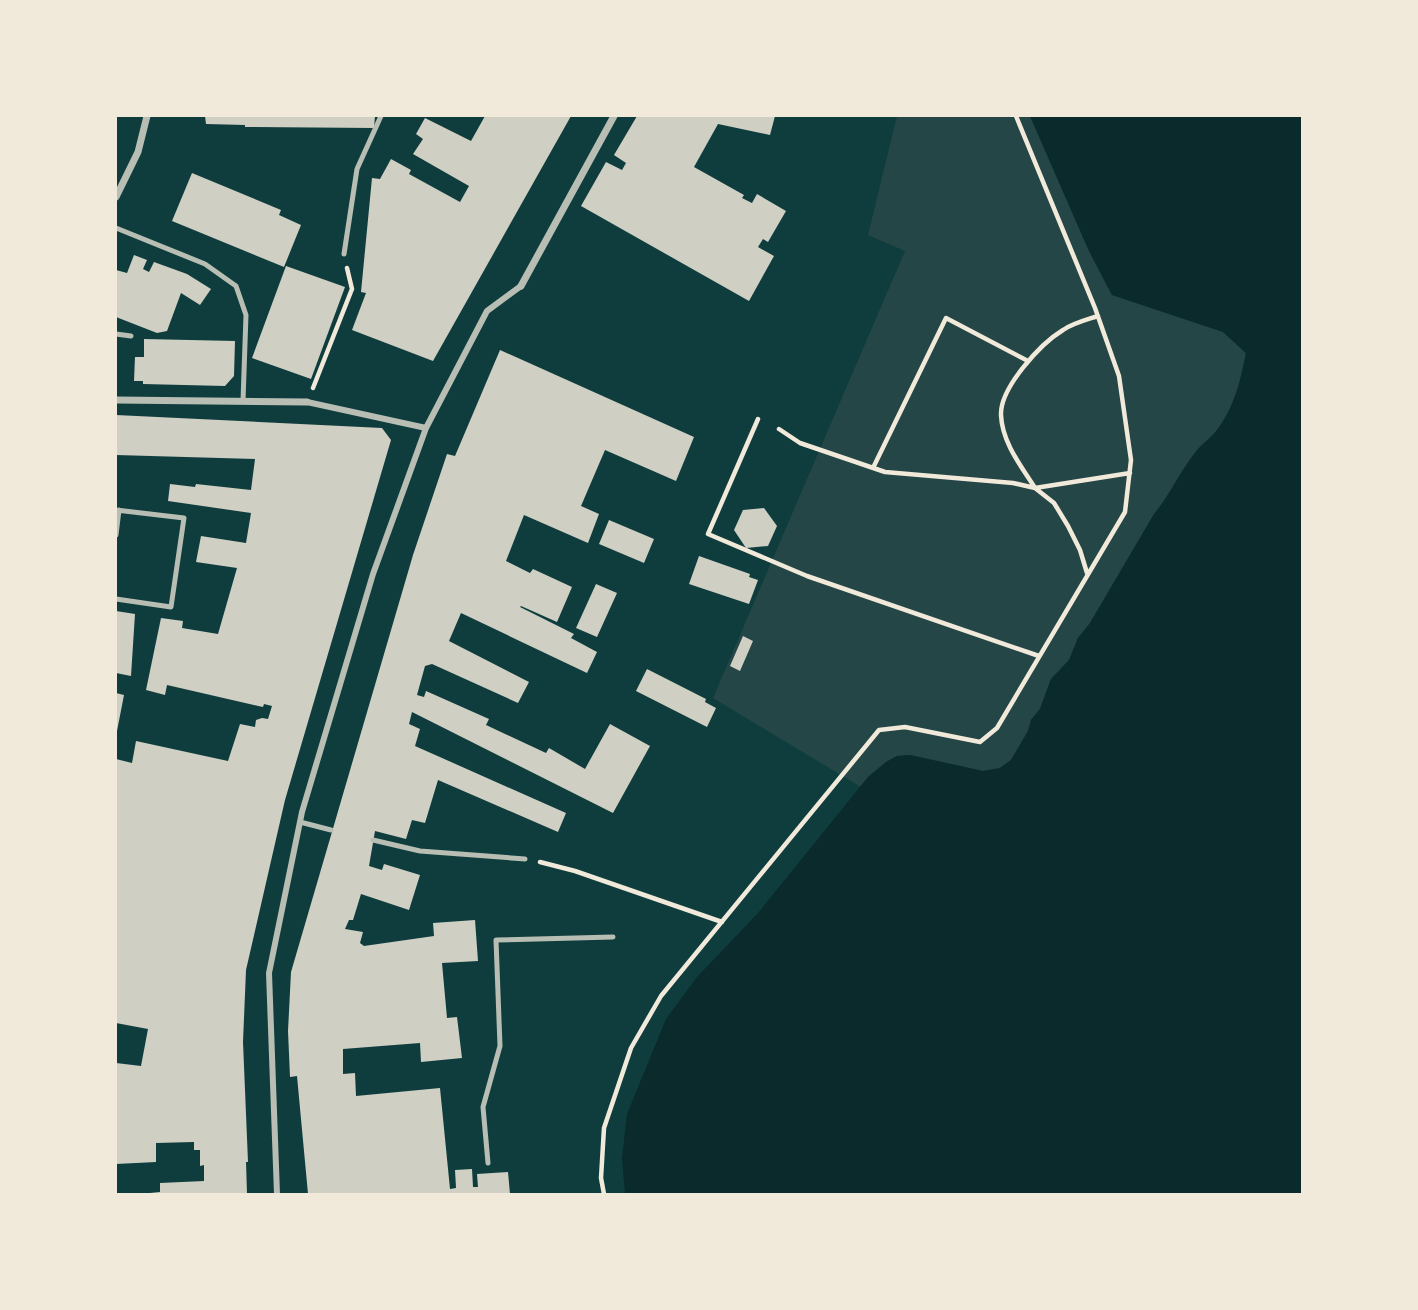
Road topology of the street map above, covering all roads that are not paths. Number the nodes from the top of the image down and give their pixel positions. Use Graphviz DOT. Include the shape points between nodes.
graph roads {
  1 [pos="147,116"];
  2 [pos="381,116"];
  3 [pos="614,116"];
  4 [pos="116,197"];
  5 [pos="116,228"];
  6 [pos="344,254"];
  7 [pos="521,286"];
  8 [pos="116,334"];
  9 [pos="131,335"];
  10 [pos="116,400"];
  11 [pos="243,401"];
  12 [pos="307,402"];
  13 [pos="426,428"];
  14 [pos="117,510"];
  15 [pos="116,535"];
  16 [pos="116,599"];
  17 [pos="300,822"];
  18 [pos="331,830"];
  19 [pos="373,840"];
  20 [pos="526,859"];
  21 [pos="613,937"];
  22 [pos="488,1163"];
  23 [pos="277,1195"];
  1 -- 4 [label="street" via="138,152"];
  2 -- 6 [label="lane" via="357,169"];
  3 -- 7 [label="street"];
  5 -- 11 [label="lane" via="205,264 236,286 246,315"];
  7 -- 13 [label="street" via="487,311"];
  8 -- 9 [label="lane"];
  10 -- 11 [label="street"];
  11 -- 12 [label="street"];
  12 -- 13 [label="street"];
  13 -- 17 [label="street" via="373,574"];
  14 -- 15 [label="lane"];
  14 -- 16 [label="lane" via="184,518 171,607"];
  17 -- 18 [label="lane"];
  17 -- 23 [label="street" via="269,972"];
  19 -- 20 [label="lane" via="419,851"];
  21 -- 22 [label="lane" via="496,940 500,1046 483,1107"];
}
